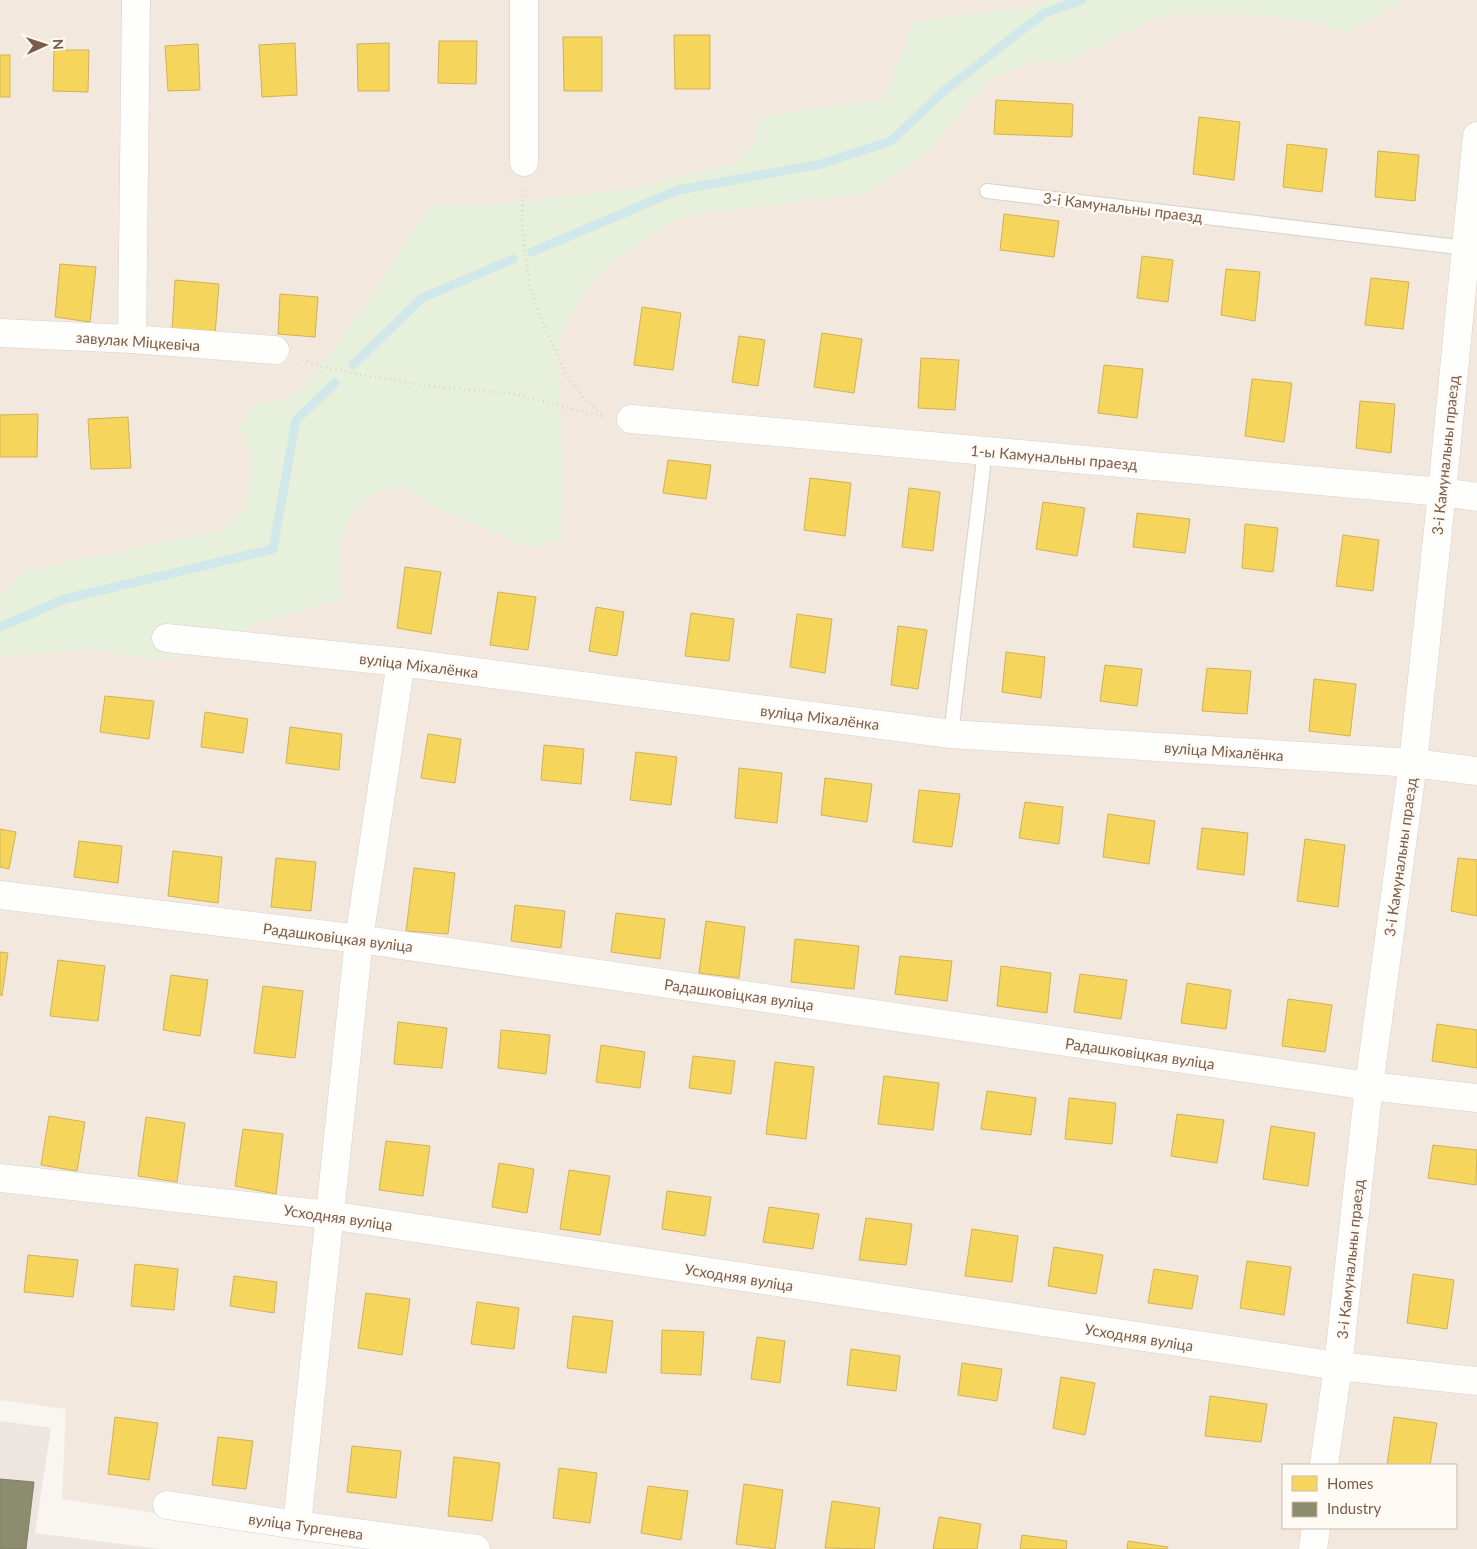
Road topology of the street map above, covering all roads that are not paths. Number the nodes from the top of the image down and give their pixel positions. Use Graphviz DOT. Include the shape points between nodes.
graph roads {
  1 [pos="136,0"];
  2 [pos="524,0"];
  3 [pos="1477,136"];
  4 [pos="524,162"];
  5 [pos="988,191"];
  6 [pos="1466,248"];
  7 [pos="0,333"];
  8 [pos="132,339"];
  9 [pos="275,350"];
  10 [pos="631,419"];
  11 [pos="985,451"];
  12 [pos="1442,492"];
  13 [pos="1477,497"];
  14 [pos="166,638"];
  15 [pos="401,662"];
  16 [pos="951,734"];
  17 [pos="1413,763"];
  18 [pos="1477,771"];
  19 [pos="0,895"];
  20 [pos="359,939"];
  21 [pos="1369,1086"];
  22 [pos="1477,1098"];
  23 [pos="0,1178"];
  24 [pos="329,1215"];
  25 [pos="1338,1366"];
  26 [pos="1477,1380"];
  27 [pos="1324,1464"];
  28 [pos="167,1506"];
  29 [pos="297,1525"];
  30 [pos="1316,1529"];
  31 [pos="476,1549"];
  32 [pos="1313,1549"];
  1 -- 8 [label="street"];
  2 -- 4 [label="street"];
  3 -- 6 [label="street, 3-і Камунальны праезд"];
  5 -- 6 [label="lane, 3-і Камунальны праезд"];
  6 -- 12 [label="street, 3-і Камунальны праезд"];
  7 -- 8 [label="street, завулак Міцкевіча"];
  8 -- 9 [label="street, завулак Міцкевіча"];
  10 -- 11 [label="street, 1-ы Камунальны праезд"];
  11 -- 12 [label="street, 1-ы Камунальны праезд"];
  11 -- 16 [label="lane"];
  12 -- 13 [label="street, 1-ы Камунальны праезд"];
  12 -- 17 [label="street, 3-і Камунальны праезд"];
  14 -- 15 [label="street, вуліца Міхалёнка"];
  15 -- 16 [label="street, вуліца Міхалёнка"];
  15 -- 20 [label="street"];
  16 -- 17 [label="street, вуліца Міхалёнка"];
  17 -- 18 [label="street, вуліца Міхалёнка"];
  17 -- 21 [label="street, 3-і Камунальны праезд"];
  19 -- 20 [label="street, Радашковіцкая вуліца"];
  20 -- 21 [label="street, Радашковіцкая вуліца"];
  20 -- 24 [label="street"];
  21 -- 22 [label="street, Радашковіцкая вуліца"];
  21 -- 25 [label="street, 3-і Камунальны праезд"];
  23 -- 24 [label="street, Усходняя вуліца"];
  24 -- 25 [label="street, Усходняя вуліца"];
  24 -- 29 [label="street"];
  25 -- 26 [label="street, Усходняя вуліца"];
  25 -- 27 [label="street, 3-і Камунальны праезд"];
  28 -- 29 [label="street, вуліца Тургенева"];
  29 -- 31 [label="street, вуліца Тургенева"];
  30 -- 32 [label="street"];
}
